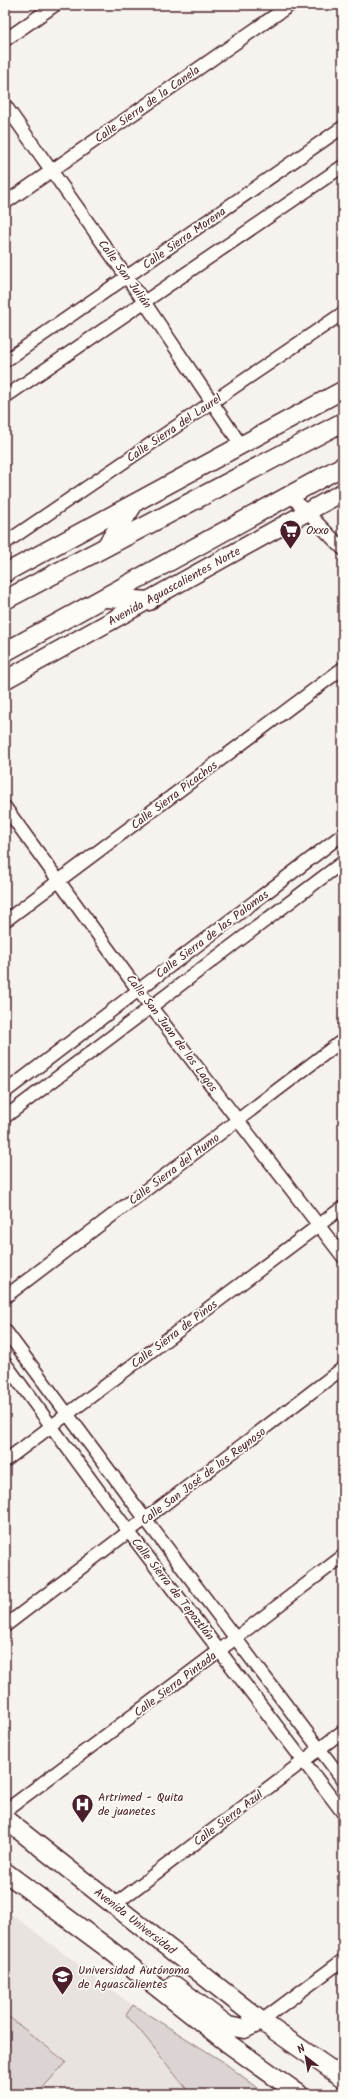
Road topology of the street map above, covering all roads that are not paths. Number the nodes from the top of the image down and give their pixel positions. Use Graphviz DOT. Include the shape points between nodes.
graph roads {
  1 [pos="56,5"];
  2 [pos="290,5"];
  3 [pos="5,40"];
  4 [pos="5,105"];
  5 [pos="343,127"];
  6 [pos="343,166"];
  7 [pos="50,171"];
  8 [pos="5,202"];
  9 [pos="127,277"];
  10 [pos="145,302"];
  11 [pos="343,313"];
  12 [pos="5,361"];
  13 [pos="343,390"];
  14 [pos="5,397"];
  15 [pos="211,403"];
  16 [pos="343,422"];
  17 [pos="241,445"];
  18 [pos="343,466"];
  19 [pos="343,492"];
  20 [pos="291,496"];
  21 [pos="133,505"];
  22 [pos="307,511"];
  23 [pos="5,543"];
  24 [pos="106,546"];
  25 [pos="343,549"];
  26 [pos="5,573"];
  27 [pos="106,598"];
  28 [pos="5,600"];
  29 [pos="149,601"];
  30 [pos="5,652"];
  31 [pos="343,668"];
  32 [pos="5,680"];
  33 [pos="5,807"];
  34 [pos="343,834"];
  35 [pos="343,862"];
  36 [pos="59,881"];
  37 [pos="5,921"];
  38 [pos="138,990"];
  39 [pos="152,1007"];
  40 [pos="343,1040"];
  41 [pos="5,1092"];
  42 [pos="5,1116"];
  43 [pos="238,1120"];
  44 [pos="343,1207"];
  45 [pos="319,1225"];
  46 [pos="343,1257"];
  47 [pos="5,1297"];
  48 [pos="5,1330"];
  49 [pos="5,1363"];
  50 [pos="343,1368"];
  51 [pos="68,1414"];
  52 [pos="52,1425"];
  53 [pos="5,1461"];
  54 [pos="146,1520"];
  55 [pos="129,1532"];
  56 [pos="343,1556"];
  57 [pos="5,1626"];
  58 [pos="236,1638"];
  59 [pos="220,1650"];
  60 [pos="343,1731"];
  61 [pos="319,1749"];
  62 [pos="303,1761"];
  63 [pos="343,1780"];
  64 [pos="5,1810"];
  65 [pos="343,1813"];
  66 [pos="5,1819"];
  67 [pos="5,1872"];
  68 [pos="114,1905"];
  69 [pos="106,1947"];
  70 [pos="343,1960"];
  71 [pos="261,2021"];
  72 [pos="343,2078"];
  73 [pos="299,2094"];
  1 -- 3 [label="street"];
  2 -- 7 [label="street, Calle Sierra de la Canela"];
  4 -- 7 [label="street, Calle San Julián"];
  5 -- 9 [label="street, Calle Sierra Morena"];
  6 -- 10 [label="street"];
  7 -- 8 [label="street, Calle Sierra de la Canela"];
  7 -- 9 [label="street, Calle San Julián"];
  9 -- 10 [label="street, Calle San Julián"];
  9 -- 12 [label="street, Calle Sierra Morena"];
  10 -- 14 [label="street"];
  10 -- 15 [label="street, Calle San Julián"];
  11 -- 15 [label="street, Calle Sierra del Laurel"];
  13 -- 17 [label="street"];
  15 -- 17 [label="street, Calle San Julián"];
  15 -- 23 [label="street, Calle Sierra del Laurel"];
  16 -- 24 [label="main road"];
  17 -- 21 [label="street"];
  18 -- 20 [label="main road, Avenida Aguascalientes Norte"];
  19 -- 22 [label="street, Avenida Aguascalientes Norte"];
  20 -- 22 [label="street"];
  20 -- 27 [label="main road, Avenida Aguascalientes Norte"];
  21 -- 24 [label="main road"];
  21 -- 26 [label="street"];
  22 -- 25 [label="street"];
  22 -- 29 [label="street, Avenida Aguascalientes Norte"];
  24 -- 28 [label="main road"];
  27 -- 29 [label="main road"];
  27 -- 30 [label="main road, Avenida Aguascalientes Norte"];
  29 -- 32 [label="street, Avenida Aguascalientes Norte"];
  31 -- 36 [label="street, Calle Sierra Picachos"];
  33 -- 36 [label="street, Calle San Juan de los Lagos"];
  34 -- 38 [label="street, Calle Sierra de las Palomas"];
  35 -- 39 [label="street, Calle Sierra de las Palomas"];
  36 -- 37 [label="street, Calle Sierra Picachos"];
  36 -- 38 [label="street, Calle San Juan de los Lagos"];
  38 -- 39 [label="street, Calle San Juan de los Lagos"];
  38 -- 41 [label="street, Calle Sierra de las Palomas"];
  39 -- 42 [label="street, Calle Sierra de las Palomas"];
  39 -- 43 [label="street, Calle San Juan de los Lagos"];
  40 -- 43 [label="street, Calle Sierra del Humo"];
  43 -- 45 [label="street, Calle San Juan de los Lagos"];
  43 -- 47 [label="street, Calle Sierra del Humo"];
  44 -- 45 [label="street, Calle Sierra de Pinos"];
  45 -- 46 [label="street, Calle San Juan de los Lagos"];
  45 -- 51 [label="street, Calle Sierra de Pinos"];
  48 -- 51 [label="street, Calle Sierra de Tepoztlán"];
  49 -- 52 [label="street, Calle Sierra de Tepoztlán"];
  50 -- 54 [label="street, Calle San José de los Reynoso"];
  51 -- 52 [label="street, Calle Sierra de Pinos"];
  51 -- 54 [label="street, Calle Sierra de Tepoztlán"];
  52 -- 53 [label="street, Calle Sierra de Pinos"];
  52 -- 55 [label="street, Calle Sierra de Tepoztlán"];
  54 -- 55 [label="street, Calle San José de los Reynoso"];
  54 -- 58 [label="street, Calle Sierra de Tepoztlán"];
  55 -- 57 [label="street, Calle San José de los Reynoso"];
  55 -- 59 [label="street, Calle Sierra de Tepoztlán"];
  56 -- 58 [label="street, Calle Sierra Pintada"];
  58 -- 59 [label="street, Calle Sierra Pintada"];
  58 -- 61 [label="street, Calle Sierra de Tepoztlán"];
  59 -- 62 [label="street, Calle Sierra de Tepoztlán"];
  59 -- 64 [label="street, Calle Sierra Pintada"];
  60 -- 61 [label="street, Calle Sierra Azul"];
  61 -- 62 [label="street, Calle Sierra Azul"];
  61 -- 63 [label="street, Calle Sierra de Tepoztlán"];
  62 -- 65 [label="street, Calle Sierra de Tepoztlán"];
  62 -- 68 [label="street, Calle Sierra Azul"];
  66 -- 68 [label="main road, Avenida Universidad"];
  67 -- 69 [label="main road"];
  68 -- 71 [label="main road, Avenida Universidad"];
  69 -- 71 [label="main road" via="136,1957 228,2026 244,2029"];
  69 -- 73 [label="main road" via="229,2044"];
  70 -- 71 [label="street"];
  71 -- 72 [label="main road, Avenida Universidad"];
}
